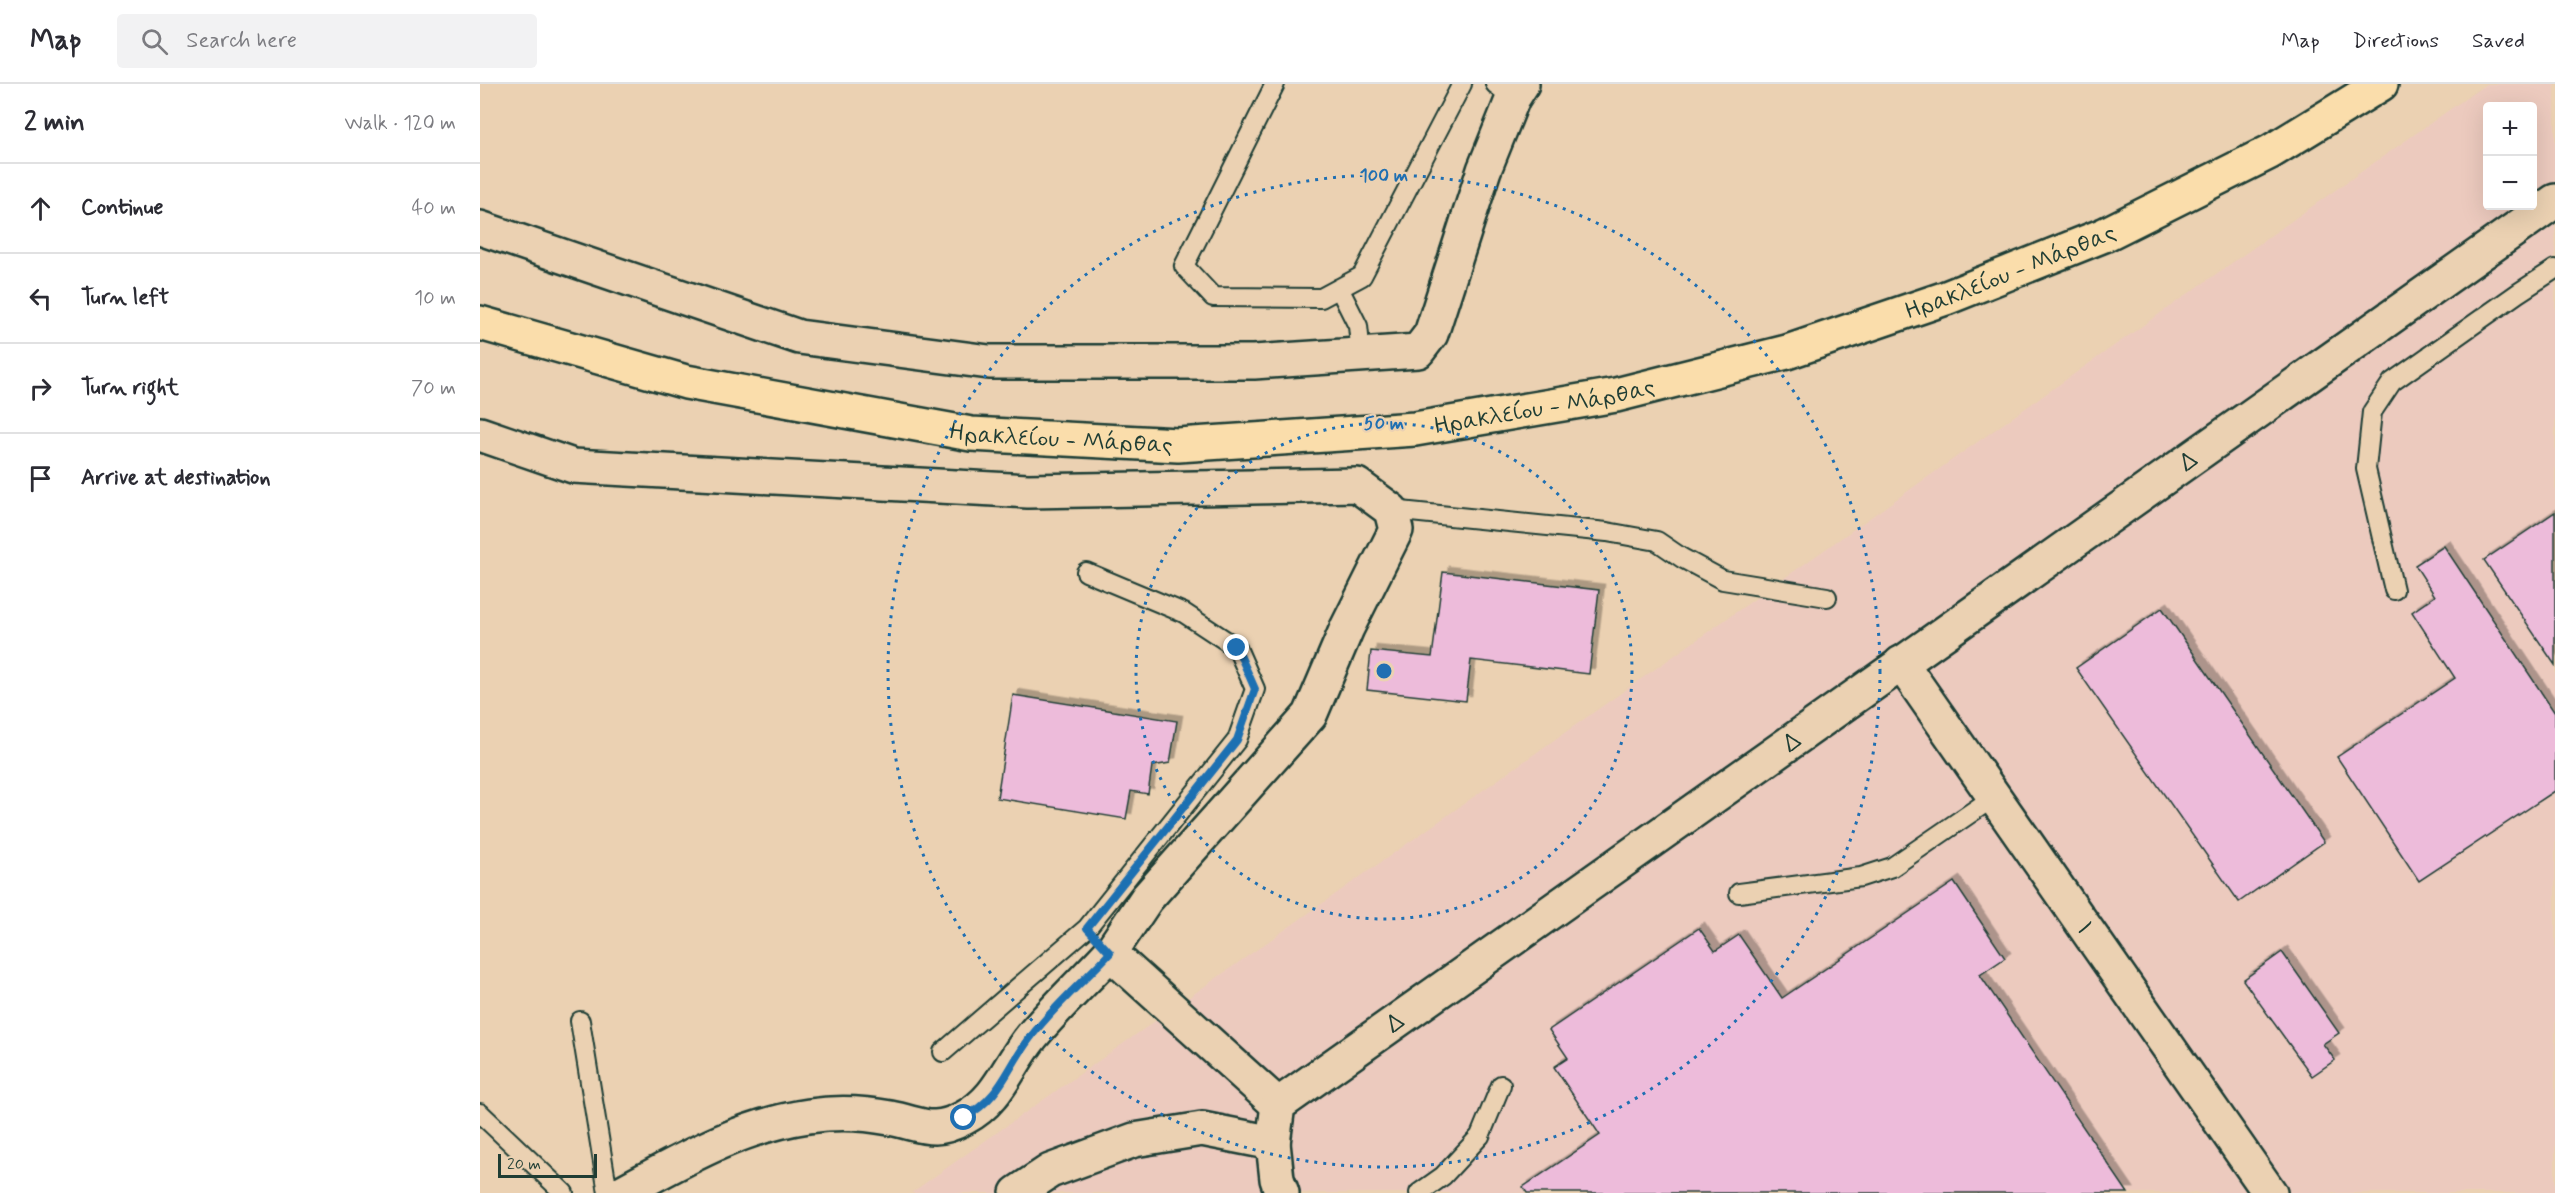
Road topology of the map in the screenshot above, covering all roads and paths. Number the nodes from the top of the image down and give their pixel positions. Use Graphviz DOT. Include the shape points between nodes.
graph roads {
  1 [pos="1275,84"];
  2 [pos="1462,84"];
  3 [pos="2379,85"];
  4 [pos="1510,89"];
  5 [pos="2555,201"];
  6 [pos="480,228"];
  7 [pos="2555,269"];
  8 [pos="1340,288"];
  9 [pos="480,323"];
  10 [pos="1361,355"];
  11 [pos="480,434"];
  12 [pos="1391,510"];
  13 [pos="1086,572"];
  14 [pos="2394,590"];
  15 [pos="1827,597"];
  16 [pos="1900,663"];
  17 [pos="1994,797"];
  18 [pos="1739,893"];
  19 [pos="1087,928"];
  20 [pos="1110,953"];
  21 [pos="580,1021"];
  22 [pos="943,1052"];
  23 [pos="1501,1085"];
  24 [pos="1278,1105"];
  25 [pos="480,1113"];
  26 [pos="1273,1143"];
  27 [pos="564,1193"];
  28 [pos="608,1193"];
  29 [pos="621,1193"];
  30 [pos="1017,1193"];
  31 [pos="1282,1193"];
  32 [pos="1419,1193"];
  33 [pos="2269,1193"];
  1 -- 8 [label="lane" via="1184,266 1213,297 1321,298"];
  2 -- 8 [label="lane" via="1362,276"];
  3 -- 9 [label="main road, Ηρακλείου - Μάρθας" via="2271,152 2104,235 1946,298 1787,352 1628,392 1416,429 1178,445 971,434 686,382"];
  4 -- 10 [label="street" via="1431,334 1418,351"];
  5 -- 16 [label="street, Δ"];
  6 -- 10 [label="street" via="799,337 989,362 1254,362"];
  7 -- 14 [label="lane" via="2392,382 2372,412 2366,469"];
  8 -- 10 [label="lane" via="1358,326"];
  11 -- 12 [label="street" via="573,466 1028,491 1357,485"];
  12 -- 15 [label="lane" via="1607,532 1657,541 1723,580"];
  12 -- 20 [label="street" via="1396,530 1347,628 1310,715 1147,898"];
  13 -- 19 [label="lane" via="1184,613 1237,648 1255,689 1237,740"];
  16 -- 17 [label="street, Ι"];
  16 -- 24 [label="street, Δ"];
  17 -- 18 [label="lane" via="1892,867 1861,877"];
  17 -- 33 [label="street, Ι"];
  19 -- 20 [label="lane"];
  19 -- 22 [label="lane"];
  20 -- 24 [label="street"];
  20 -- 29 [label="street" via="1030,1037 983,1107 964,1118 941,1128 923,1128 860,1113 799,1118 717,1142"];
  21 -- 28 [label="lane"];
  23 -- 32 [label="lane" via="1480,1136 1443,1176"];
  24 -- 26 [label="street"];
  25 -- 27 [label="lane"];
  26 -- 30 [label="street" via="1202,1128 1134,1140 1050,1172"];
  26 -- 31 [label="street"];
}
